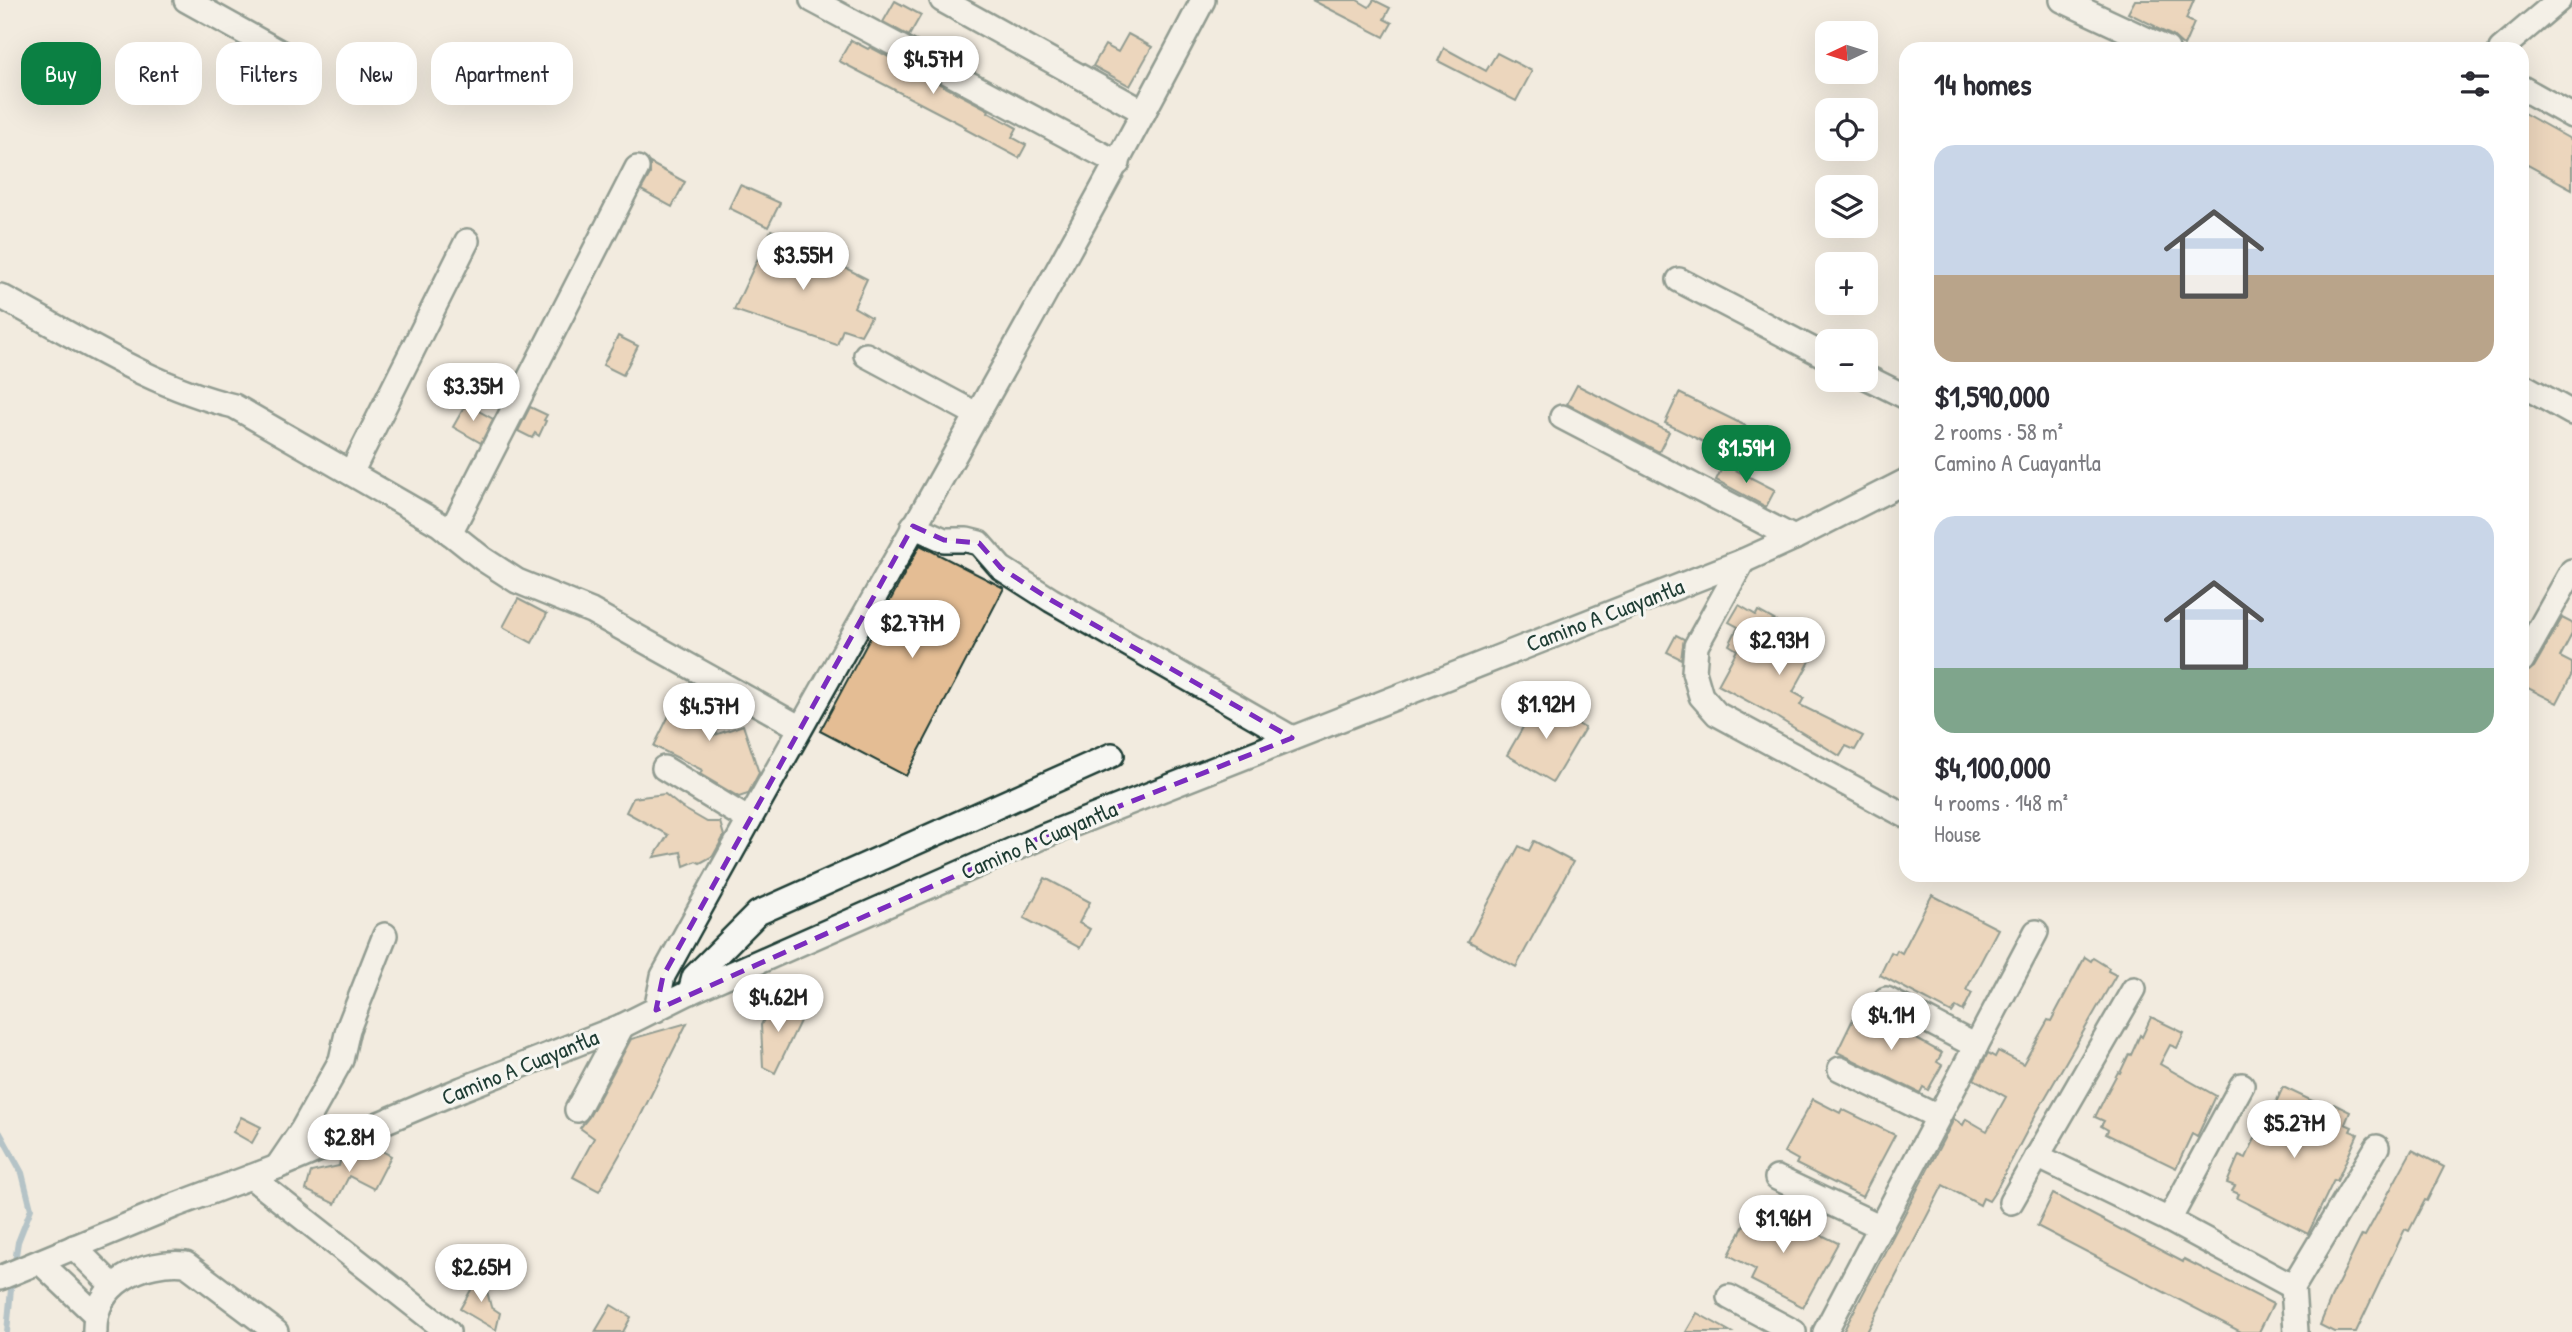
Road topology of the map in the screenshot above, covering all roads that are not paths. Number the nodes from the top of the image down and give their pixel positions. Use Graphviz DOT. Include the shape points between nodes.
graph roads {
  1 [pos="186,0"];
  2 [pos="813,0"];
  3 [pos="942,0"];
  4 [pos="1203,0"];
  5 [pos="2063,0"];
  6 [pos="2558,0"];
  7 [pos="262,42"];
  8 [pos="2152,42"];
  9 [pos="2509,42"];
  10 [pos="2529,92"];
  11 [pos="1144,112"];
  12 [pos="2572,116"];
  13 [pos="1118,163"];
  14 [pos="637,168"];
  15 [pos="467,241"];
  16 [pos="1679,280"];
  17 [pos="0,296"];
  18 [pos="1815,351"];
  19 [pos="866,355"];
  20 [pos="1878,383"];
  21 [pos="2529,389"];
  22 [pos="1899,394"];
  23 [pos="2572,413"];
  24 [pos="976,414"];
  25 [pos="1562,416"];
  26 [pos="351,473"];
  27 [pos="1899,485"];
  28 [pos="913,526"];
  29 [pos="450,533"];
  30 [pos="1794,538"];
  31 [pos="1742,561"];
  32 [pos="2572,571"];
  33 [pos="2529,648"];
  34 [pos="800,727"];
  35 [pos="1292,738"];
  36 [pos="1112,755"];
  37 [pos="664,768"];
  38 [pos="1899,812"];
  39 [pos="749,820"];
  40 [pos="2036,932"];
  41 [pos="385,935"];
  42 [pos="2134,989"];
  43 [pos="690,992"];
  44 [pos="1886,999"];
  45 [pos="656,1010"];
  46 [pos="622,1026"];
  47 [pos="1976,1046"];
  48 [pos="1840,1069"];
  49 [pos="2242,1085"];
  50 [pos="577,1110"];
  51 [pos="1938,1117"];
  52 [pos="2377,1147"];
  53 [pos="2037,1156"];
  54 [pos="277,1167"];
  55 [pos="251,1177"];
  56 [pos="1777,1178"];
  57 [pos="2011,1202"];
  58 [pos="2169,1220"];
  59 [pos="1881,1227"];
  60 [pos="74,1247"];
  61 [pos="33,1264"];
  62 [pos="0,1278"];
  63 [pos="113,1286"];
  64 [pos="2293,1287"];
  65 [pos="1729,1297"];
  66 [pos="95,1323"];
  67 [pos="276,1332"];
  68 [pos="448,1332"];
  69 [pos="1794,1332"];
  70 [pos="1825,1332"];
  71 [pos="2296,1332"];
  1 -- 7 [label="street"];
  2 -- 13 [label="street"];
  3 -- 11 [label="street"];
  4 -- 11 [label="street"];
  5 -- 8 [label="street"];
  6 -- 9 [label="street"];
  10 -- 12 [label="street"];
  11 -- 13 [label="street"];
  13 -- 24 [label="street"];
  14 -- 29 [label="street"];
  15 -- 26 [label="street"];
  16 -- 18 [label="street"];
  17 -- 26 [label="street" via="165,384 234,406"];
  19 -- 24 [label="street"];
  20 -- 22 [label="street"];
  21 -- 23 [label="street"];
  24 -- 28 [label="street"];
  25 -- 30 [label="street"];
  26 -- 29 [label="street"];
  27 -- 30 [label="street, Camino A Cuayantla"];
  28 -- 34 [label="street"];
  28 -- 35 [label="street" via="944,540 979,543 1001,568 1051,600"];
  29 -- 34 [label="street" via="517,581 592,611"];
  30 -- 31 [label="street, Camino A Cuayantla"];
  31 -- 35 [label="street, Camino A Cuayantla"];
  31 -- 38 [label="street" via="1696,646 1694,672 1700,696 1717,713"];
  32 -- 33 [label="street"];
  34 -- 39 [label="street"];
  35 -- 43 [label="street, Camino A Cuayantla" via="1044,836"];
  36 -- 43 [label="street" via="758,913 694,977"];
  37 -- 39 [label="street"];
  39 -- 45 [label="street" via="663,976"];
  40 -- 47 [label="street"];
  41 -- 54 [label="street" via="348,1029 341,1060"];
  42 -- 53 [label="street"];
  43 -- 45 [label="street, Camino A Cuayantla"];
  44 -- 47 [label="street"];
  45 -- 46 [label="street, Camino A Cuayantla"];
  46 -- 50 [label="street"];
  46 -- 54 [label="street, Camino A Cuayantla"];
  47 -- 51 [label="street"];
  48 -- 51 [label="street"];
  49 -- 58 [label="street"];
  51 -- 59 [label="street"];
  52 -- 64 [label="street"];
  53 -- 57 [label="street"];
  53 -- 58 [label="street"];
  54 -- 55 [label="street, Camino A Cuayantla"];
  55 -- 60 [label="street, Camino A Cuayantla"];
  55 -- 68 [label="street"];
  56 -- 59 [label="street"];
  58 -- 64 [label="street"];
  59 -- 70 [label="street"];
  60 -- 61 [label="street, Camino A Cuayantla"];
  60 -- 63 [label="street"];
  61 -- 62 [label="street, Camino A Cuayantla"];
  61 -- 66 [label="street"];
  63 -- 66 [label="street" via="105,1294"];
  63 -- 67 [label="street" via="139,1269 186,1264"];
  64 -- 71 [label="street"];
  65 -- 69 [label="street"];
}
